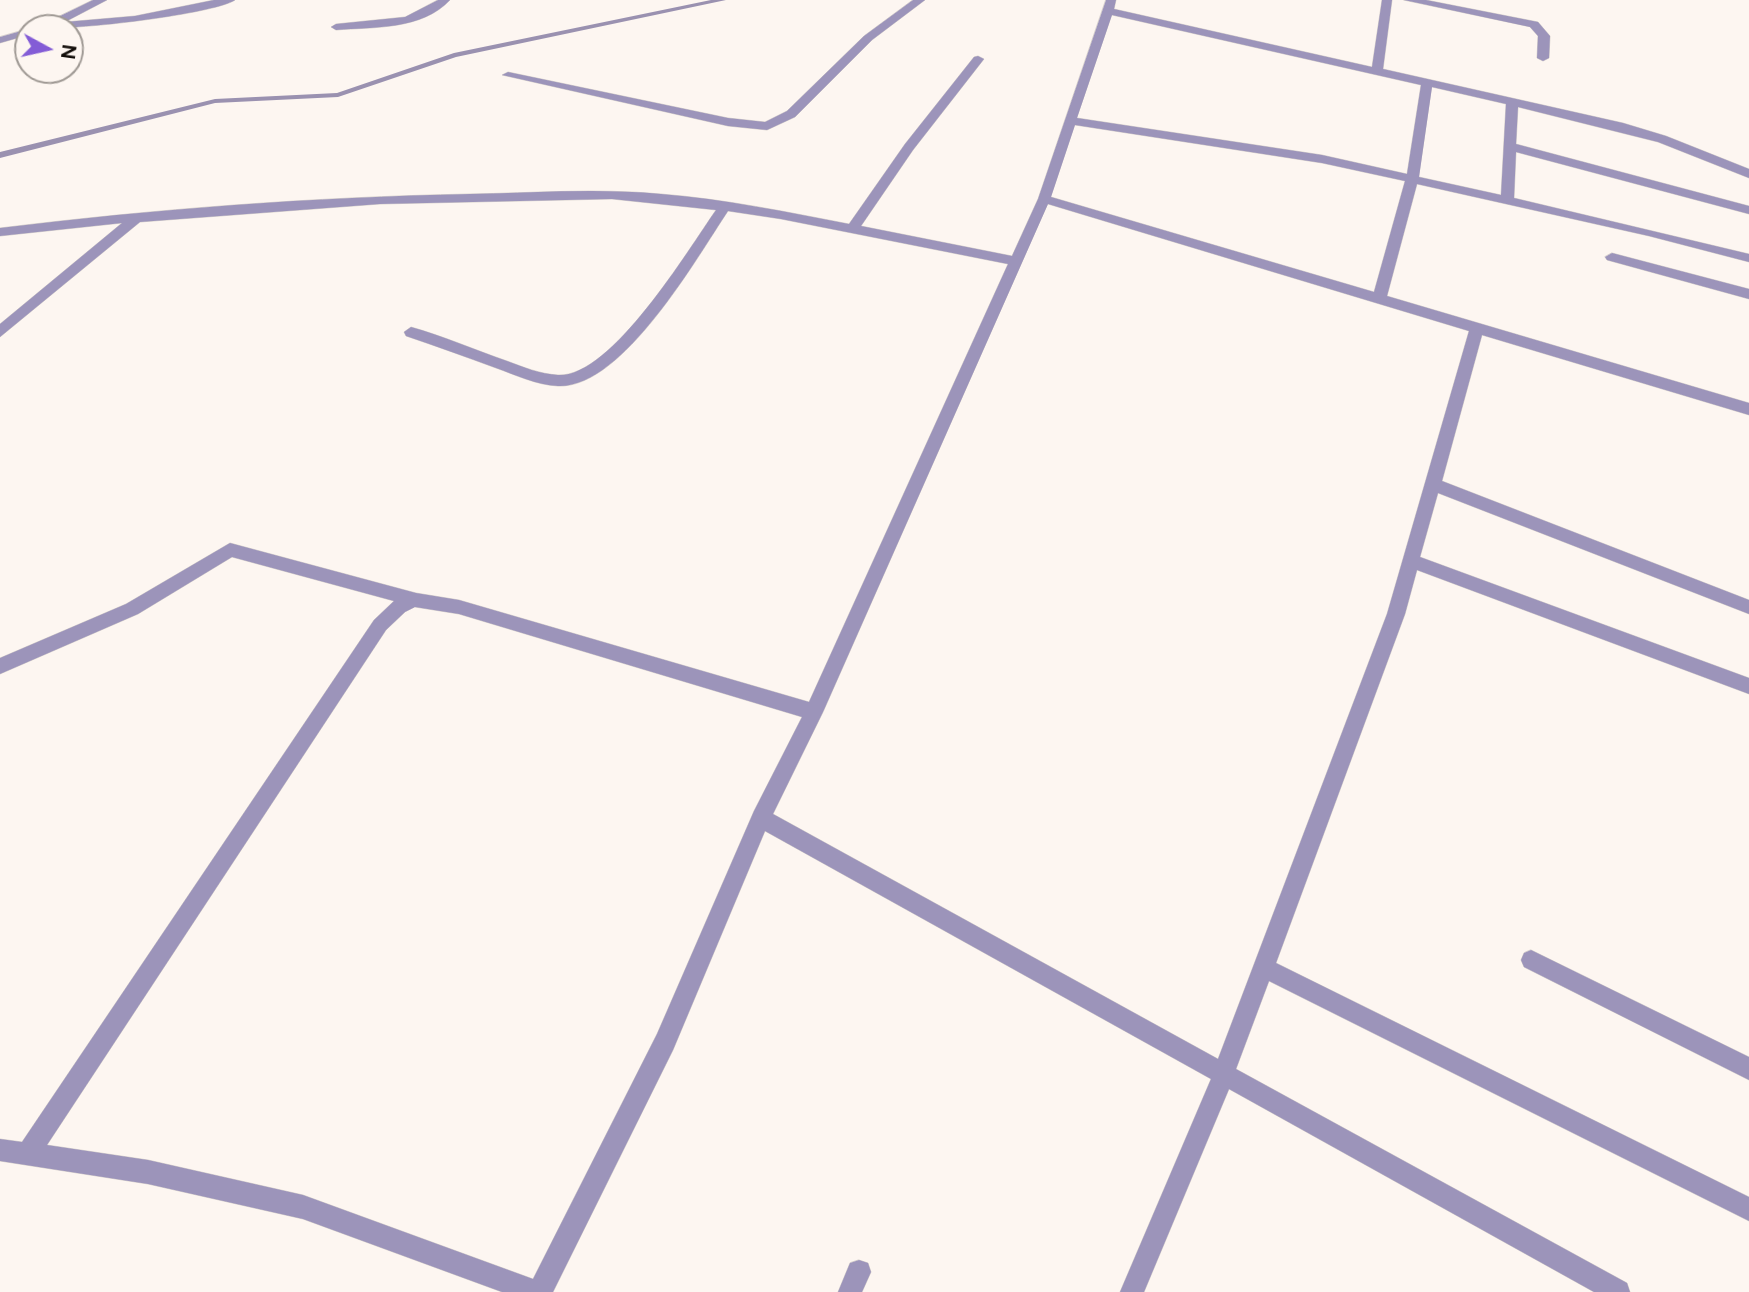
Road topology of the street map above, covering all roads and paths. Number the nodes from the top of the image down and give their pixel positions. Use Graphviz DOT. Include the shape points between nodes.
graph roads {
  1 [pos="102,0"];
  2 [pos="230,0"];
  3 [pos="445,0"];
  4 [pos="920,0"];
  5 [pos="1387,0"];
  6 [pos="1409,0"];
  7 [pos="1110,5"];
  8 [pos="72,14"];
  9 [pos="84,24"];
  10 [pos="336,27"];
  11 [pos="1544,58"];
  12 [pos="978,59"];
  13 [pos="1377,71"];
  14 [pos="508,75"];
  15 [pos="1427,83"];
  16 [pos="1512,102"];
  17 [pos="1072,121"];
  18 [pos="1512,147"];
  19 [pos="1749,174"];
  20 [pos="1412,179"];
  21 [pos="1044,199"];
  22 [pos="1507,201"];
  23 [pos="724,207"];
  24 [pos="1749,210"];
  25 [pos="137,219"];
  26 [pos="852,229"];
  27 [pos="0,232"];
  28 [pos="1612,257"];
  29 [pos="1749,258"];
  30 [pos="1016,261"];
  31 [pos="1749,295"];
  32 [pos="1379,299"];
  33 [pos="1477,328"];
  34 [pos="0,332"];
  35 [pos="411,332"];
  36 [pos="1749,409"];
  37 [pos="1433,484"];
  38 [pos="1411,561"];
  39 [pos="412,598"];
  40 [pos="1749,607"];
  41 [pos="0,666"];
  42 [pos="1749,686"];
  43 [pos="814,712"];
  44 [pos="761,818"];
  45 [pos="1531,960"];
  46 [pos="1262,967"];
  47 [pos="1749,1069"];
  48 [pos="1224,1073"];
  49 [pos="0,1150"];
  50 [pos="27,1155"];
  51 [pos="1749,1209"];
  52 [pos="537,1292"];
  53 [pos="1132,1292"];
  54 [pos="1618,1292"];
  1 -- 8 [label="street"];
  2 -- 9 [label="street"];
  3 -- 10 [label="street" via="409,20"];
  4 -- 14 [label="street" via="868,38 791,114 767,126"];
  5 -- 13 [label="street"];
  6 -- 11 [label="street" via="1534,24 1544,36"];
  7 -- 13 [label="street"];
  7 -- 17 [label="street"];
  12 -- 26 [label="street"];
  13 -- 15 [label="street"];
  15 -- 16 [label="street"];
  15 -- 20 [label="street"];
  16 -- 18 [label="street"];
  16 -- 19 [label="street" via="1638,131"];
  17 -- 20 [label="street" via="1322,159"];
  17 -- 21 [label="street"];
  18 -- 22 [label="street"];
  18 -- 24 [label="street"];
  20 -- 22 [label="street"];
  20 -- 32 [label="street"];
  21 -- 30 [label="street"];
  21 -- 32 [label="street"];
  22 -- 29 [label="street"];
  23 -- 25 [label="street" via="612,195 549,195 380,200"];
  23 -- 26 [label="street"];
  23 -- 35 [label="street" via="632,336 581,376 555,381 536,377"];
  25 -- 27 [label="street"];
  25 -- 34 [label="street"];
  26 -- 30 [label="street"];
  28 -- 31 [label="street"];
  30 -- 43 [label="street"];
  32 -- 33 [label="street"];
  33 -- 36 [label="street"];
  33 -- 37 [label="street"];
  37 -- 38 [label="street"];
  37 -- 40 [label="street"];
  38 -- 42 [label="street"];
  38 -- 46 [label="street"];
  39 -- 41 [label="street" via="230,550 132,609"];
  39 -- 43 [label="street" via="459,607"];
  39 -- 50 [label="street" via="380,625"];
  43 -- 44 [label="street"];
  44 -- 48 [label="street"];
  44 -- 52 [label="street" via="665,1042"];
  45 -- 47 [label="street"];
  46 -- 48 [label="street"];
  46 -- 51 [label="street"];
  48 -- 53 [label="street"];
  48 -- 54 [label="street"];
  49 -- 50 [label="street"];
  50 -- 52 [label="street" via="148,1172 303,1207"];
}
